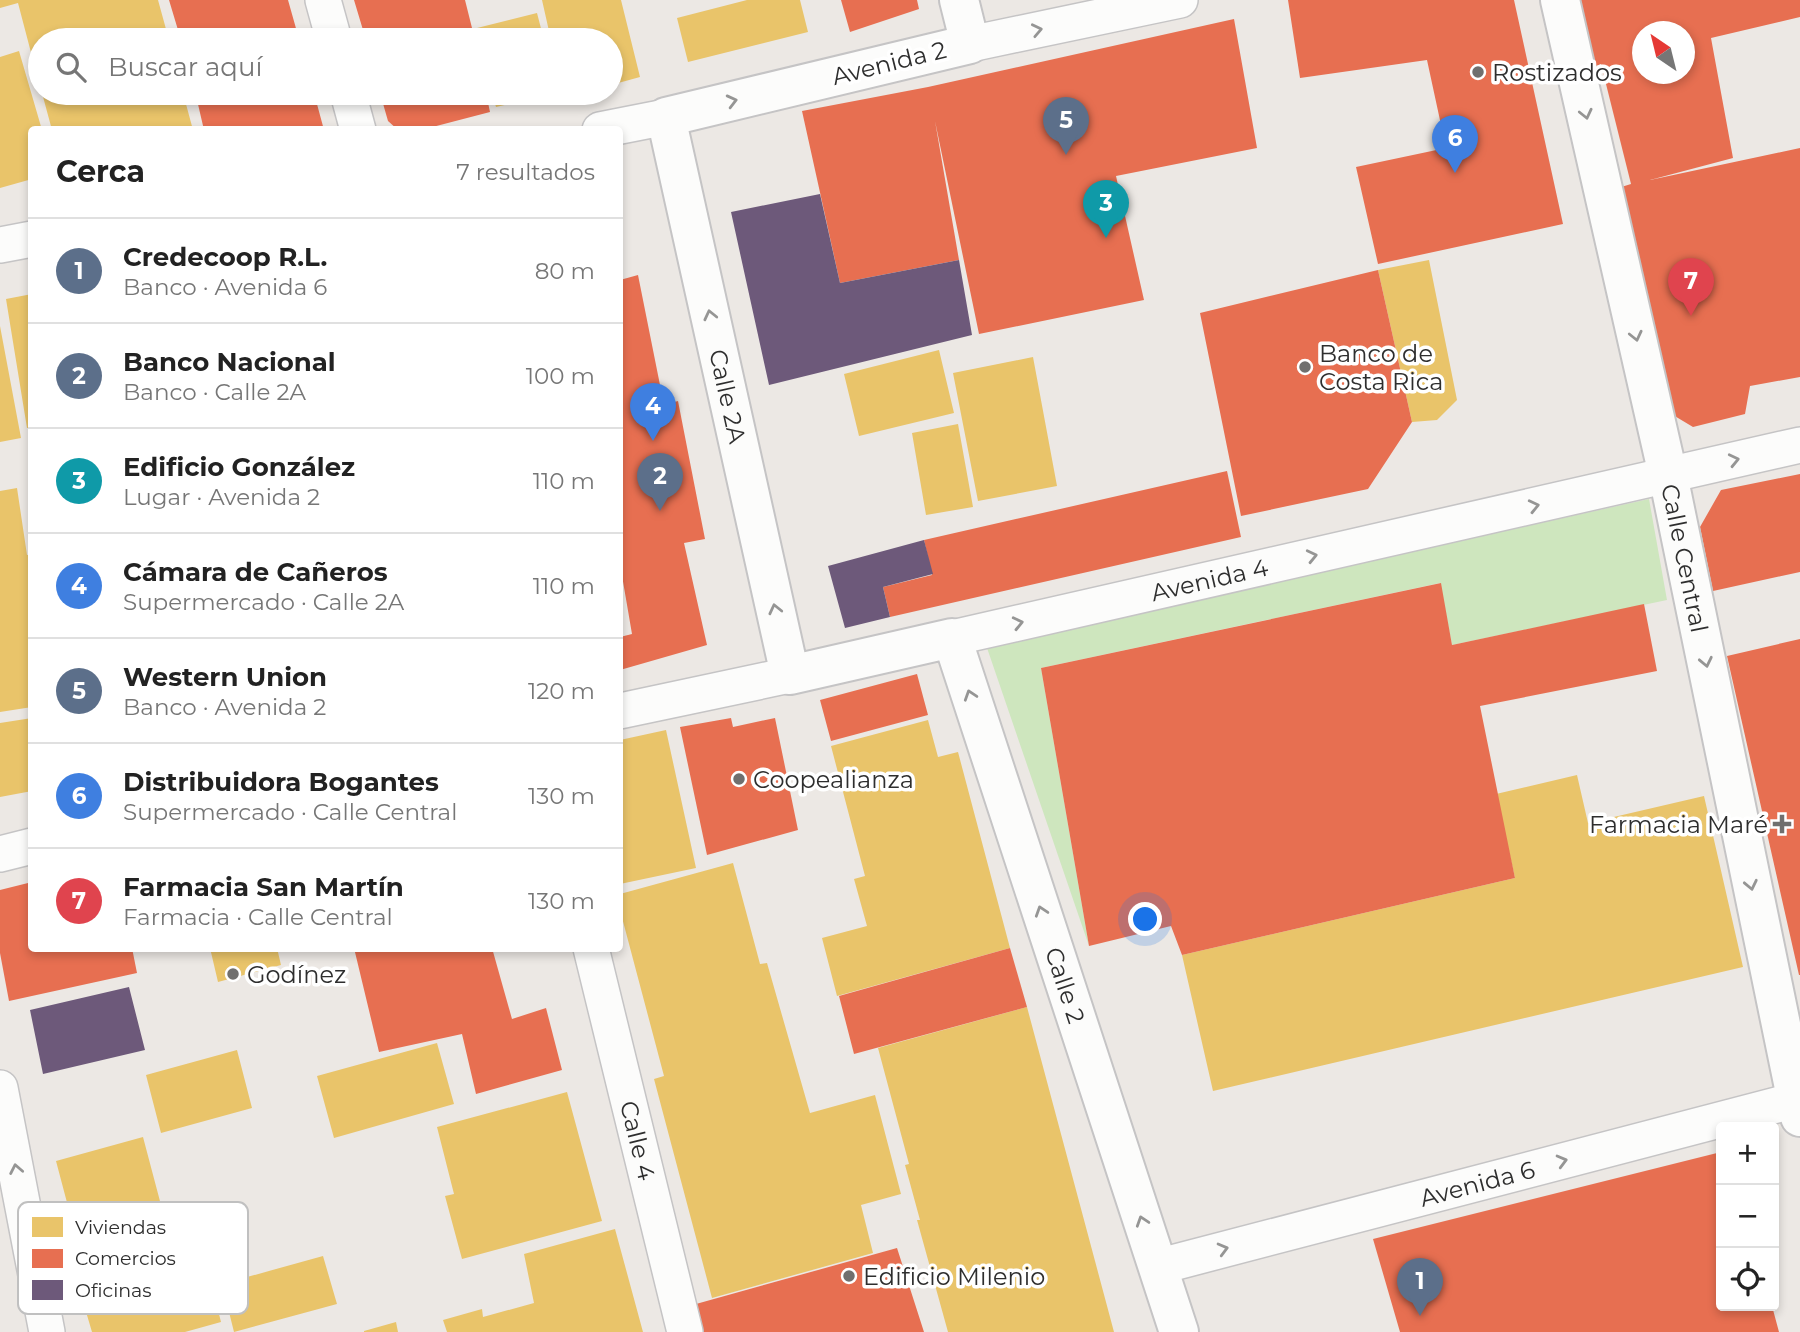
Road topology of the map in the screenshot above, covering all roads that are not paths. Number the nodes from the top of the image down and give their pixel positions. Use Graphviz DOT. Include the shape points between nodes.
graph roads {
  1 [pos="323,0"];
  2 [pos="959,0"];
  3 [pos="1180,0"];
  4 [pos="1560,0"];
  5 [pos="331,28"];
  6 [pos="970,44"];
  7 [pos="351,105"];
  8 [pos="666,117"];
  9 [pos="357,126"];
  10 [pos="620,126"];
  11 [pos="28,240"];
  12 [pos="0,245"];
  13 [pos="1800,445"];
  14 [pos="1668,475"];
  15 [pos="952,638"];
  16 [pos="790,675"];
  17 [pos="623,710"];
  18 [pos="28,847"];
  19 [pos="0,854"];
  20 [pos="592,952"];
  21 [pos="1791,1039"];
  22 [pos="0,1088"];
  23 [pos="1798,1109"];
  24 [pos="22,1202"];
  25 [pos="1157,1267"];
  26 [pos="44,1314"];
  27 [pos="47,1332"];
  28 [pos="685,1332"];
  29 [pos="1179,1332"];
  1 -- 5 [label="street"];
  2 -- 6 [label="main road"];
  6 -- 3 [label="street, Avenida 2, one-way"];
  4 -- 14 [label="main road, Calle Central, one-way"];
  8 -- 6 [label="main road, Avenida 2, one-way"];
  7 -- 9 [label="street"];
  8 -- 10 [label="street, Avenida 2"];
  16 -- 8 [label="main road, Calle 2A, one-way"];
  11 -- 12 [label="street"];
  14 -- 13 [label="street, Avenida 4, one-way"];
  15 -- 14 [label="street, Avenida 4, one-way"];
  14 -- 21 [label="main road, Calle Central, one-way"];
  15 -- 16 [label="main road, Avenida 4"];
  25 -- 15 [label="main road, Calle 2, one-way"];
  16 -- 17 [label="street, Avenida 4"];
  18 -- 19 [label="street"];
  20 -- 28 [label="street, Calle 4"];
  21 -- 23 [label="main road, Calle Central"];
  24 -- 22 [label="street, one-way"];
  25 -- 23 [label="street, Avenida 6, one-way"];
  25 -- 29 [label="main road, Calle 2"];
  27 -- 26 [label="street, one-way"];
}
